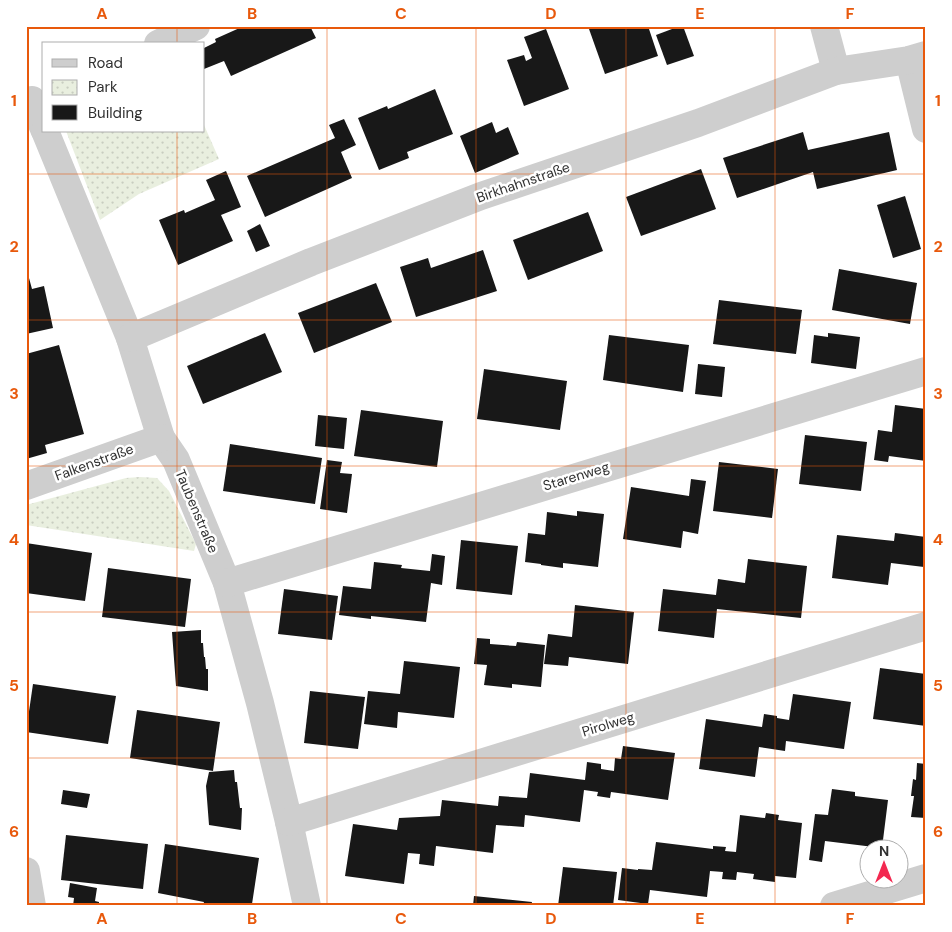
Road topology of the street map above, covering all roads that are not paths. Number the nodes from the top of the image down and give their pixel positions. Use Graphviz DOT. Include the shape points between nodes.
graph roads {
  1 [pos="196,26"];
  2 [pos="824,26"];
  3 [pos="161,37"];
  4 [pos="918,57"];
  5 [pos="836,71"];
  6 [pos="34,99"];
  7 [pos="42,124"];
  8 [pos="926,129"];
  9 [pos="45,132"];
  10 [pos="130,338"];
  11 [pos="926,371"];
  12 [pos="161,438"];
  13 [pos="26,486"];
  14 [pos="227,583"];
  15 [pos="926,626"];
  16 [pos="289,822"];
  17 [pos="26,872"];
  18 [pos="926,878"];
  19 [pos="32,906"];
  20 [pos="307,906"];
  21 [pos="834,906"];
  1 -- 3 [label="street"];
  2 -- 5 [label="street"];
  4 -- 5 [label="street, Birkhahnstraße"];
  4 -- 8 [label="street"];
  5 -- 10 [label="street, Birkhahnstraße" via="698,123 481,196 311,262"];
  6 -- 7 [label="street, Taubenstraße"];
  9 -- 10 [label="street, Taubenstraße"];
  10 -- 12 [label="street, Taubenstraße"];
  11 -- 14 [label="street, Starenweg"];
  12 -- 13 [label="street, Falkenstraße"];
  12 -- 14 [label="street, Taubenstraße" via="176,460"];
  14 -- 16 [label="street, Taubenstraße"];
  15 -- 16 [label="street, Pirolweg"];
  16 -- 20 [label="street, Taubenstraße"];
  17 -- 19 [label="street"];
  18 -- 21 [label="street"];
}
